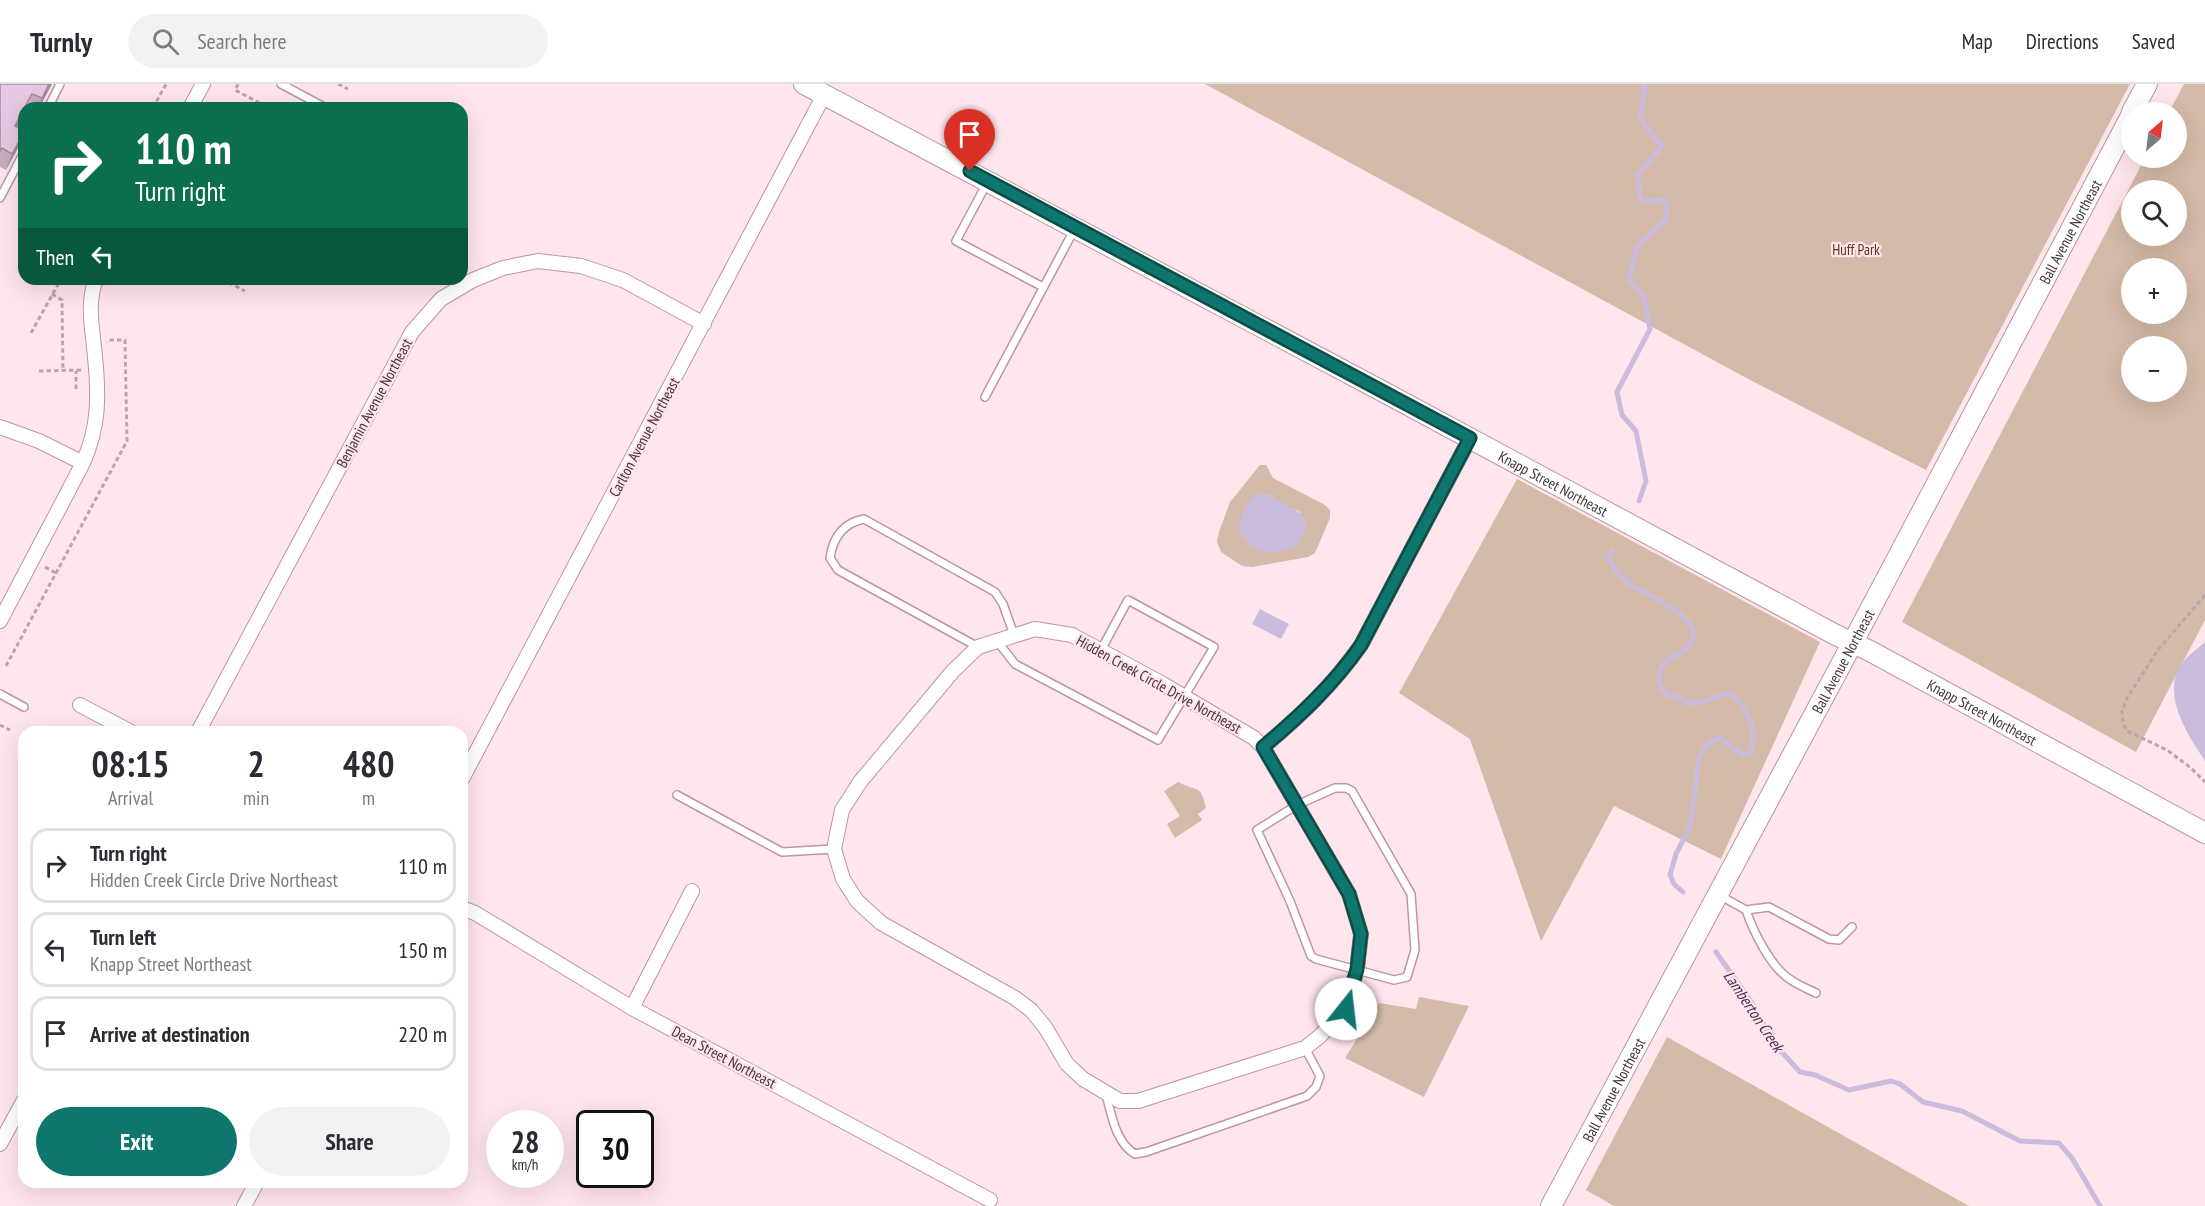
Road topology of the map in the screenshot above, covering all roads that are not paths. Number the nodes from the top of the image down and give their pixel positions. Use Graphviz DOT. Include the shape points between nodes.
graph roads {
  1 [pos="60,84"];
  2 [pos="203,84"];
  3 [pos="281,84"];
  4 [pos="804,84"];
  5 [pos="2147,84"];
  6 [pos="824,95"];
  7 [pos="51,102"];
  8 [pos="193,102"];
  9 [pos="315,102"];
  10 [pos="2138,102"];
  11 [pos="2121,134"];
  12 [pos="18,163"];
  13 [pos="989,181"];
  14 [pos="0,197"];
  15 [pos="1076,227"];
  16 [pos="468,283"];
  17 [pos="94,285"];
  18 [pos="465,285"];
  19 [pos="1043,287"];
  20 [pos="704,324"];
  21 [pos="985,397"];
  22 [pos="0,427"];
  23 [pos="1470,438"];
  24 [pos="83,463"];
  25 [pos="0,621"];
  26 [pos="1014,636"];
  27 [pos="997,641"];
  28 [pos="1852,643"];
  29 [pos="978,647"];
  30 [pos="1101,650"];
  31 [pos="0,694"];
  32 [pos="1185,697"];
  33 [pos="80,705"];
  34 [pos="24,707"];
  35 [pos="120,726"];
  36 [pos="201,726"];
  37 [pos="1263,747"];
  38 [pos="468,768"];
  39 [pos="677,795"];
  40 [pos="1297,805"];
  41 [pos="2205,833"];
  42 [pos="834,849"];
  43 [pos="692,891"];
  44 [pos="1718,895"];
  45 [pos="468,910"];
  46 [pos="1746,910"];
  47 [pos="1852,927"];
  48 [pos="1357,969"];
  49 [pos="1816,993"];
  50 [pos="632,1008"];
  51 [pos="1305,1048"];
  52 [pos="1106,1094"];
  53 [pos="18,1111"];
  54 [pos="0,1144"];
  55 [pos="254,1188"];
  56 [pos="990,1200"];
  57 [pos="244,1206"];
  58 [pos="1551,1206"];
  1 -- 7 [label="lane"];
  2 -- 8 [label="street"];
  3 -- 9 [label="lane"];
  4 -- 6 [label="main road, Knapp Street Northeast"];
  5 -- 10 [label="main road, Ball Avenue Northeast"];
  6 -- 13 [label="main road, Knapp Street Northeast"];
  6 -- 20 [label="street, Carlton Avenue Northeast"];
  11 -- 28 [label="main road, Ball Avenue Northeast"];
  12 -- 14 [label="lane"];
  13 -- 15 [label="main road, Knapp Street Northeast"];
  13 -- 19 [label="lane" via="956,241"];
  15 -- 19 [label="lane"];
  15 -- 23 [label="main road, Knapp Street Northeast"];
  16 -- 20 [label="street, Benjamin Avenue Northeast" via="503,268 538,261 581,266 623,280"];
  17 -- 24 [label="street" via="90,317 97,415 95,433"];
  18 -- 36 [label="street, Benjamin Avenue Northeast" via="441,299 412,332"];
  19 -- 21 [label="lane"];
  20 -- 38 [label="street, Carlton Avenue Northeast"];
  22 -- 24 [label="street"];
  23 -- 28 [label="main road, Knapp Street Northeast"];
  23 -- 37 [label="street" via="1361,645 1302,715"];
  24 -- 25 [label="street"];
  26 -- 27 [label="street, Hidden Creek Circle Drive Northeast"];
  26 -- 29 [label="lane" via="995,592 864,519 844,527 836,537 830,558 838,570"];
  26 -- 30 [label="street, Hidden Creek Circle Drive Northeast" via="1035,629 1072,635"];
  27 -- 29 [label="street, Hidden Creek Circle Drive Northeast"];
  27 -- 32 [label="lane" via="1015,664 1158,740"];
  28 -- 41 [label="main road, Knapp Street Northeast"];
  28 -- 44 [label="main road, Ball Avenue Northeast"];
  29 -- 42 [label="street, Hidden Creek Circle Drive Northeast" via="860,782 842,810"];
  30 -- 32 [label="street, Hidden Creek Circle Drive Northeast"];
  30 -- 32 [label="lane" via="1128,600 1214,646"];
  31 -- 34 [label="lane"];
  32 -- 37 [label="street, Hidden Creek Circle Drive Northeast"];
  33 -- 35 [label="street"];
  37 -- 40 [label="street, Hidden Creek Circle Drive Northeast"];
  39 -- 42 [label="lane" via="782,852"];
  40 -- 48 [label="street, Hidden Creek Circle Drive Northeast" via="1349,894 1361,934"];
  40 -- 48 [label="lane" via="1257,830 1311,956"];
  40 -- 48 [label="lane" via="1335,788 1352,791 1411,894 1415,950 1407,977 1394,980"];
  42 -- 52 [label="street, Hidden Creek Circle Drive Northeast" via="843,879 857,901 881,923 1031,1010 1067,1064"];
  43 -- 50 [label="street"];
  44 -- 46 [label="lane"];
  44 -- 58 [label="main road, Ball Avenue Northeast"];
  45 -- 50 [label="street, Dean Street Northeast"];
  46 -- 47 [label="lane" via="1769,907 1829,939 1839,940"];
  46 -- 49 [label="lane" via="1752,930 1771,959 1789,980"];
  48 -- 51 [label="street, Hidden Creek Circle Drive Northeast" via="1346,1009"];
  50 -- 56 [label="street, Dean Street Northeast"];
  51 -- 52 [label="street, Hidden Creek Circle Drive Northeast" via="1138,1101 1120,1101"];
  51 -- 52 [label="lane" via="1320,1076 1307,1096 1146,1152 1135,1154 1119,1138"];
  53 -- 54 [label="street"];
  55 -- 57 [label="street"];
}
